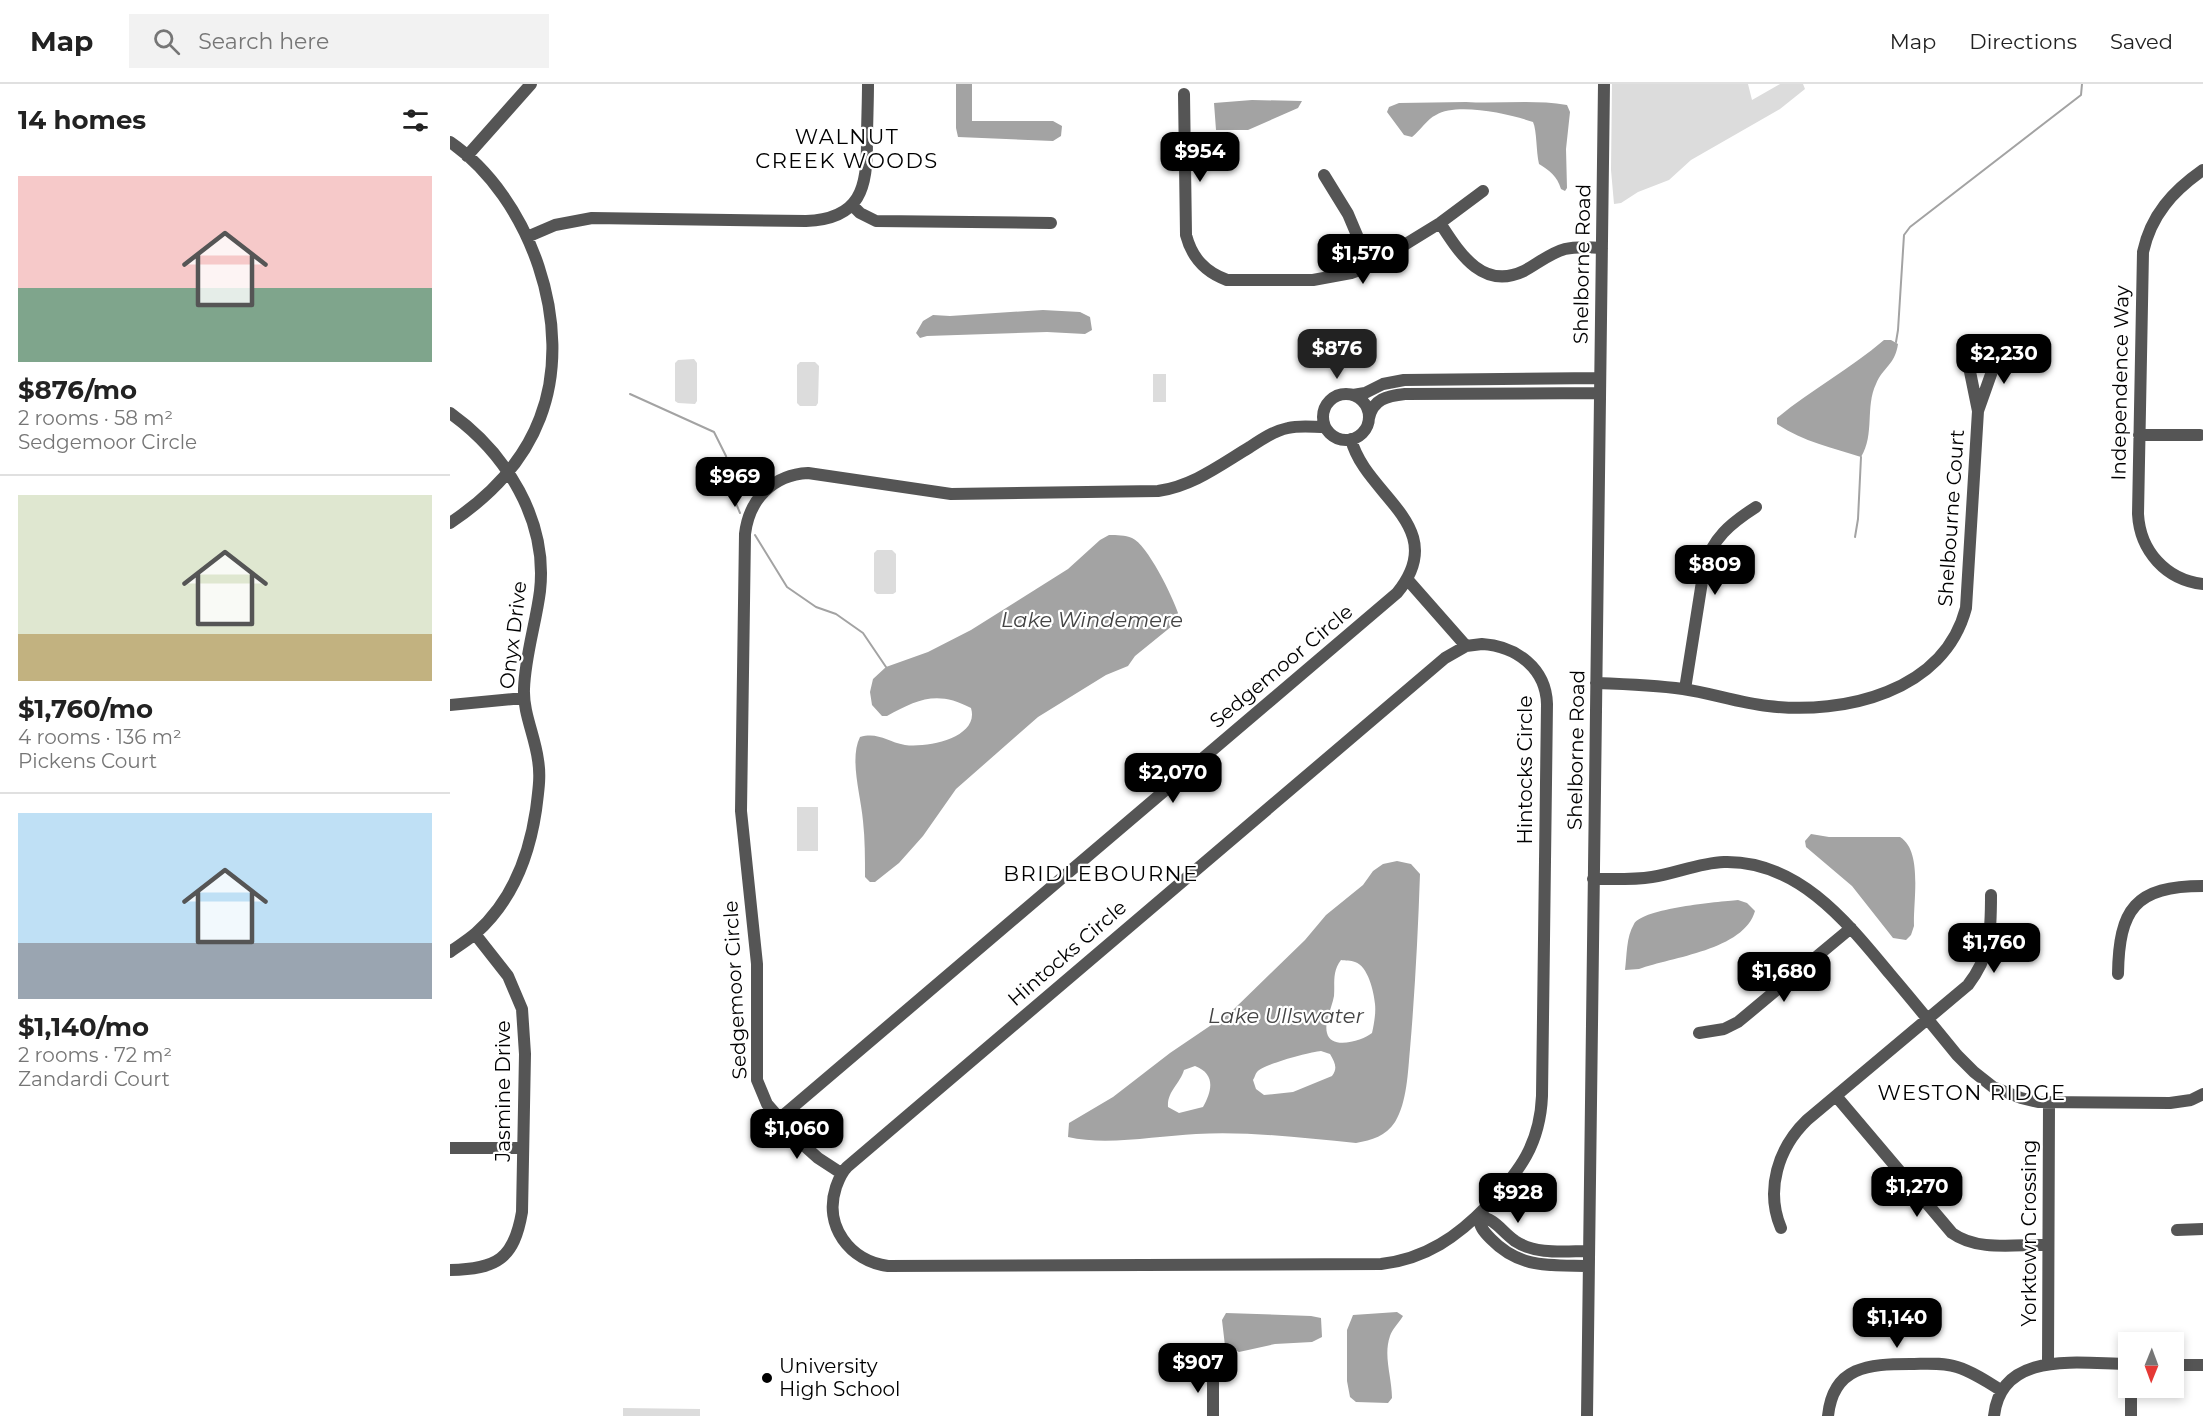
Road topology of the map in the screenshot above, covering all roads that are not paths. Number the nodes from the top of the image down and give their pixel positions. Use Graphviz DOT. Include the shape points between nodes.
graph roads {
  1 [pos="531,84"];
  2 [pos="868,84"];
  3 [pos="1604,84"];
  4 [pos="1184,94"];
  5 [pos="450,142"];
  6 [pos="467,156"];
  7 [pos="2203,170"];
  8 [pos="1324,176"];
  9 [pos="1483,191"];
  10 [pos="852,205"];
  11 [pos="1051,223"];
  12 [pos="1440,224"];
  13 [pos="527,237"];
  14 [pos="1602,248"];
  15 [pos="1370,266"];
  16 [pos="1600,378"];
  17 [pos="1600,393"];
  18 [pos="1353,395"];
  19 [pos="1978,411"];
  20 [pos="450,413"];
  21 [pos="1369,417"];
  22 [pos="1325,427"];
  23 [pos="2139,435"];
  24 [pos="2200,435"];
  25 [pos="1351,439"];
  26 [pos="509,473"];
  27 [pos="1756,507"];
  28 [pos="450,523"];
  29 [pos="1407,579"];
  30 [pos="2203,584"];
  31 [pos="1466,646"];
  32 [pos="1596,683"];
  33 [pos="1684,689"];
  34 [pos="524,698"];
  35 [pos="450,705"];
  36 [pos="1593,879"];
  37 [pos="2203,886"];
  38 [pos="1991,896"];
  39 [pos="1851,928"];
  40 [pos="475,934"];
  41 [pos="450,952"];
  42 [pos="2118,974"];
  43 [pos="1928,1019"];
  44 [pos="1699,1033"];
  45 [pos="2203,1094"];
  46 [pos="1836,1096"];
  47 [pos="2049,1103"];
  48 [pos="780,1118"];
  49 [pos="450,1148"];
  50 [pos="522,1148"];
  51 [pos="841,1173"];
  52 [pos="1478,1215"];
  53 [pos="1781,1228"];
  54 [pos="2203,1229"];
  55 [pos="2177,1230"];
  56 [pos="2048,1245"];
  57 [pos="1589,1251"];
  58 [pos="1588,1266"];
  59 [pos="450,1270"];
  60 [pos="2048,1364"];
  61 [pos="2118,1364"];
  62 [pos="2184,1365"];
  63 [pos="2203,1365"];
  64 [pos="1214,1372"];
  65 [pos="2001,1391"];
  66 [pos="2131,1398"];
  67 [pos="1213,1416"];
  68 [pos="1587,1416"];
  69 [pos="1828,1416"];
  70 [pos="1994,1416"];
  71 [pos="2131,1416"];
  1 -- 6 [label="street"];
  2 -- 10 [label="street" via="866,174"];
  3 -- 14 [label="street, Shelborne Road"];
  4 -- 15 [label="street" via="1186,235 1199,262 1217,276 1236,280 1313,280 1344,276"];
  5 -- 6 [label="street"];
  6 -- 13 [label="street" via="503,195"];
  7 -- 23 [label="street, Independence Way" via="2167,200 2145,244 2141,268"];
  8 -- 15 [label="street" via="1348,214"];
  9 -- 12 [label="street"];
  10 -- 11 [label="street" via="869,218 885,222"];
  10 -- 13 [label="street" via="838,215 814,221 579,219"];
  12 -- 14 [label="street" via="1470,265 1493,275 1517,274 1564,249"];
  12 -- 15 [label="street"];
  13 -- 26 [label="street" via="548,304 551,367 541,417"];
  14 -- 16 [label="street, Shelborne Road"];
  16 -- 17 [label="street, Shelborne Road"];
  16 -- 18 [label="street" via="1404,380"];
  17 -- 21 [label="street" via="1405,394 1376,402"];
  17 -- 32 [label="street, Shelborne Road"];
  18 -- 21 [label="street" via="1363,401"];
  18 -- 22 [label="street" via="1335,396 1326,404"];
  19 -- 19 [label="street, Shelbourne Court" via="1996,359 1992,349 1980,344 1971,348 1967,357"];
  19 -- 33 [label="street, Shelbourne Court" via="1966,608 1955,638 1934,664 1883,693 1815,708 1764,706"];
  20 -- 26 [label="street, Onyx Drive" via="481,440"];
  21 -- 25 [label="street" via="1365,429"];
  22 -- 25 [label="street" via="1339,439"];
  22 -- 48 [label="street, Sedgemoor Circle" via="1281,430 1199,479 1158,491 951,494 808,473 785,477 756,500 745,534 741,811 757,964 757,1080 767,1104"];
  23 -- 24 [label="street"];
  23 -- 30 [label="street, Independence Way" via="2138,514 2144,542 2168,572"];
  25 -- 29 [label="street, Sedgemoor Circle" via="1357,459 1409,526 1414,555"];
  26 -- 28 [label="street"];
  26 -- 34 [label="street, Onyx Drive" via="529,512 541,562"];
  27 -- 33 [label="street" via="1730,524 1709,553"];
  29 -- 31 [label="street"];
  29 -- 48 [label="street, Sedgemoor Circle" via="1392,598"];
  31 -- 51 [label="street, Hintocks Circle" via="1445,658"];
  31 -- 52 [label="street, Hintocks Circle" via="1491,645 1521,656 1543,681 1547,704 1540,1118 1520,1169"];
  32 -- 33 [label="street, Shelbourne Court"];
  32 -- 36 [label="street, Shelborne Road"];
  34 -- 35 [label="street"];
  34 -- 40 [label="street, Onyx Drive" via="539,766 532,832 512,888"];
  36 -- 39 [label="street" via="1652,877 1706,863 1761,866 1808,889"];
  36 -- 57 [label="street, Shelborne Road"];
  37 -- 42 [label="street" via="2165,888 2138,904 2121,934"];
  38 -- 43 [label="street" via="1990,938 1981,966 1961,992"];
  39 -- 43 [label="street"];
  39 -- 44 [label="street" via="1738,1022"];
  40 -- 41 [label="street, Onyx Drive"];
  40 -- 50 [label="street, Jasmine Drive" via="503,967 522,1009"];
  43 -- 46 [label="street"];
  43 -- 47 [label="street" via="1961,1059 1993,1087"];
  45 -- 47 [label="street" via="2170,1103"];
  46 -- 53 [label="street" via="1801,1126 1780,1162 1773,1199"];
  46 -- 56 [label="street" via="1952,1233 1976,1244"];
  47 -- 56 [label="street, Yorktown Crossing"];
  48 -- 51 [label="street" via="804,1147"];
  49 -- 50 [label="street"];
  50 -- 59 [label="street, Jasmine Drive" via="522,1212 512,1246 491,1264"];
  51 -- 52 [label="street, Hintocks Circle" via="832,1208 840,1236 861,1258 888,1266 1381,1264 1406,1260 1436,1248"];
  52 -- 57 [label="street" via="1490,1218 1527,1247"];
  52 -- 58 [label="street" via="1480,1228 1497,1246 1523,1261"];
  54 -- 55 [label="street"];
  56 -- 60 [label="street, Yorktown Crossing"];
  57 -- 58 [label="street, Shelborne Road"];
  58 -- 68 [label="street, Shelborne Road"];
  60 -- 61 [label="street"];
  60 -- 65 [label="street" via="2022,1372"];
  62 -- 63 [label="street"];
  64 -- 67 [label="street"];
  65 -- 69 [label="street" via="1953,1365 1873,1365 1856,1370 1839,1384"];
  65 -- 70 [label="street"];
  66 -- 71 [label="street"];
}
